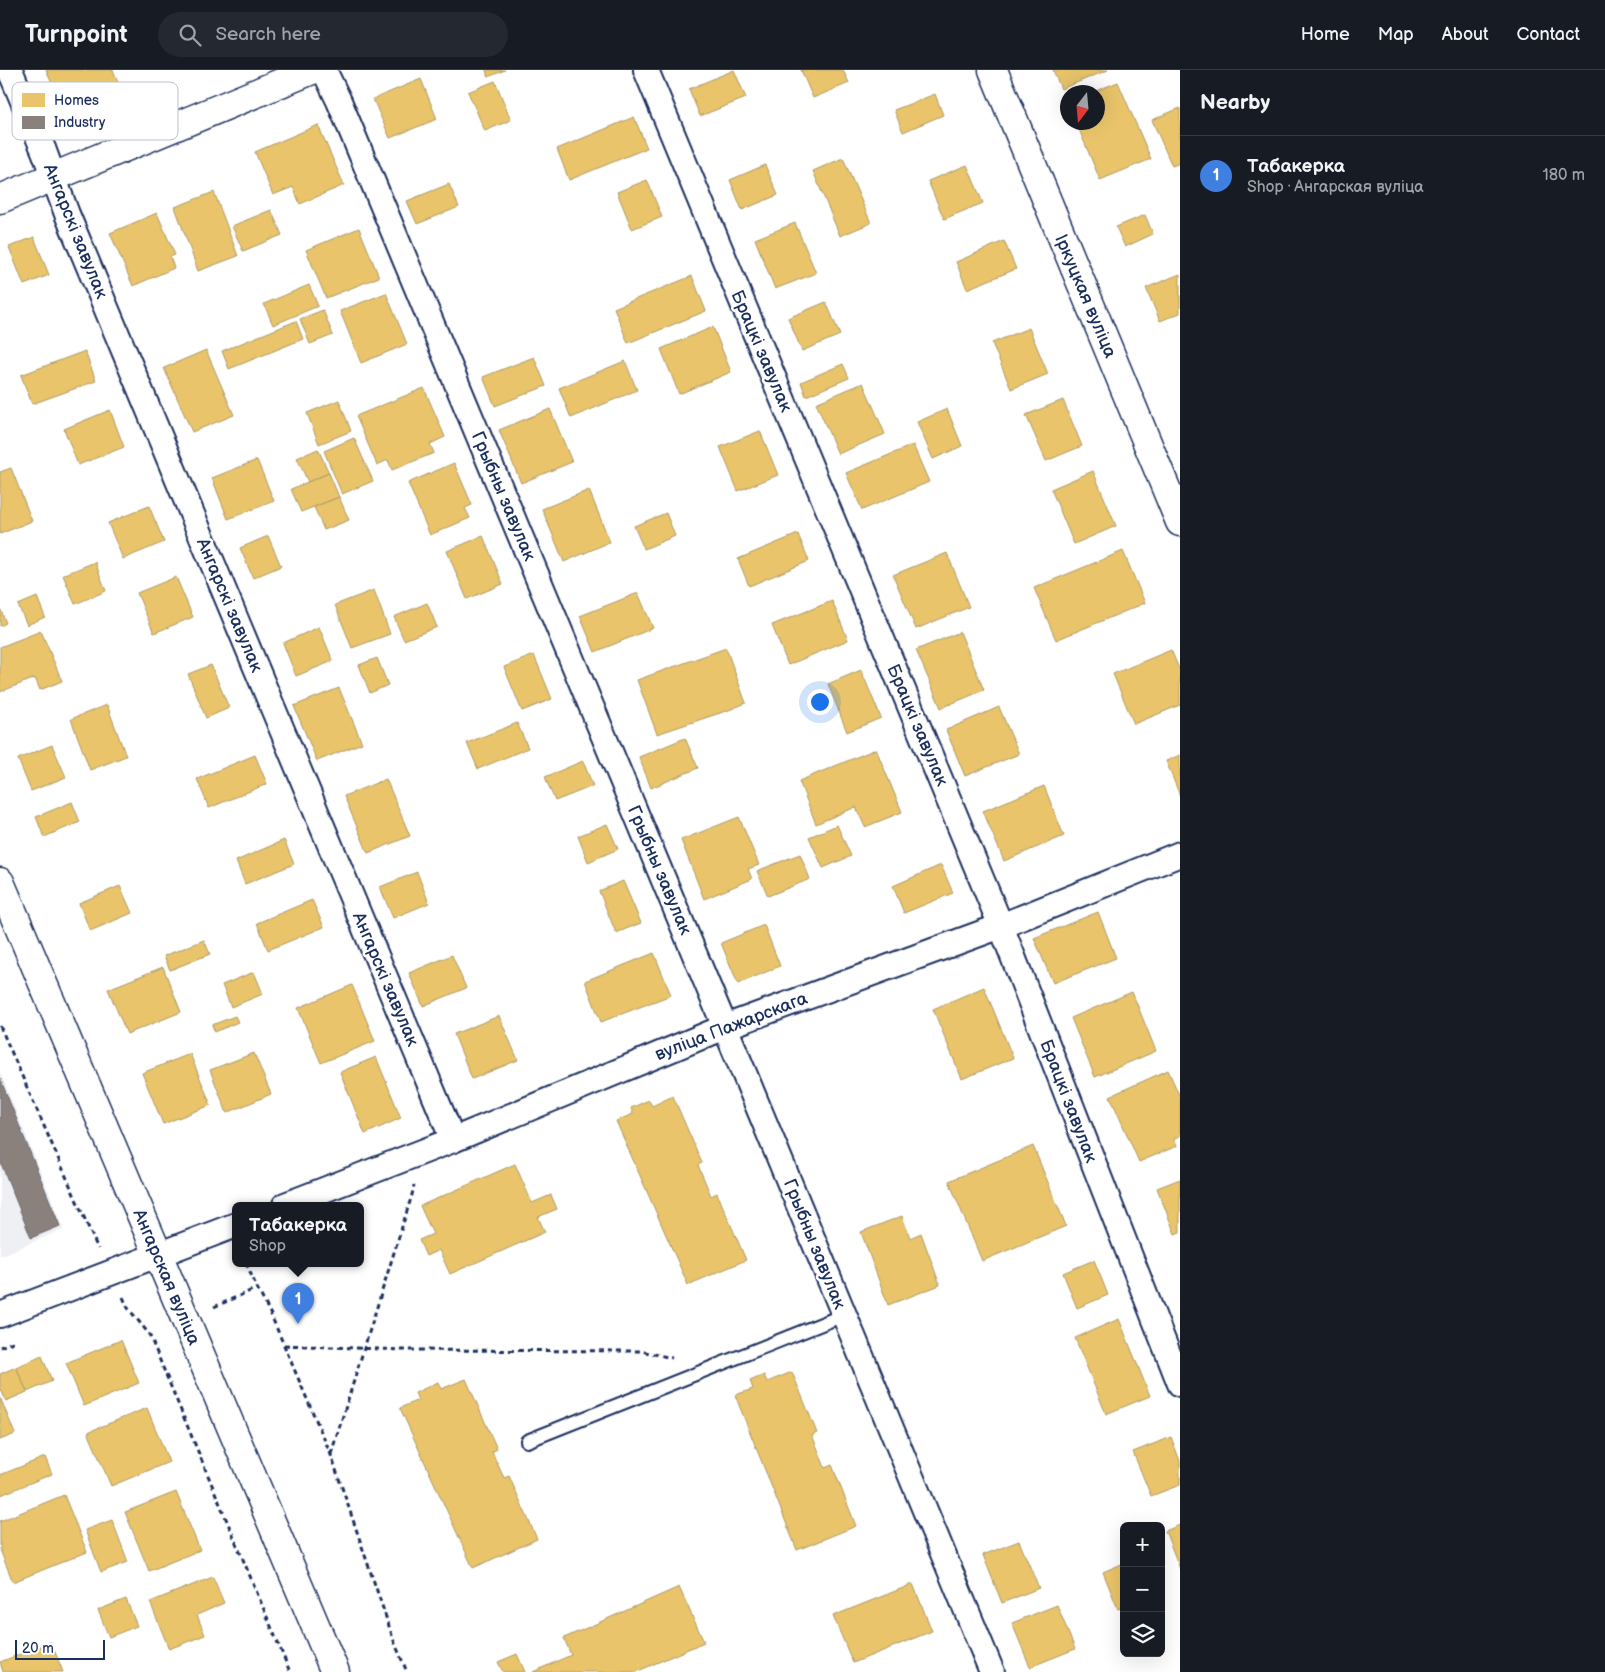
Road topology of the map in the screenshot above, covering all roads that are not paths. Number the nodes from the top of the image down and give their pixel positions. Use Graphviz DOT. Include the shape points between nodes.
graph roads {
  1 [pos="10,70"];
  2 [pos="312,70"];
  3 [pos="324,70"];
  4 [pos="646,70"];
  5 [pos="993,70"];
  6 [pos="15,82"];
  7 [pos="178,126"];
  8 [pos="39,140"];
  9 [pos="144,140"];
  10 [pos="53,178"];
  11 [pos="0,199"];
  12 [pos="1180,522"];
  13 [pos="1180,854"];
  14 [pos="2,893"];
  15 [pos="1001,926"];
  16 [pos="726,1027"];
  17 [pos="453,1140"];
  18 [pos="293,1202"];
  19 [pos="232,1226"];
  20 [pos="157,1254"];
  21 [pos="844,1315"];
  22 [pos="0,1316"];
  23 [pos="1180,1384"];
  24 [pos="527,1441"];
  25 [pos="336,1672"];
  26 [pos="992,1672"];
  1 -- 6 [label="street, Ангарскі завулак"];
  2 -- 7 [label="street"];
  3 -- 16 [label="street, Грыбны завулак"];
  4 -- 15 [label="street, Брацкі завулак"];
  5 -- 12 [label="street, Іркуцкая вуліца"];
  8 -- 10 [label="street, Ангарскі завулак"];
  9 -- 10 [label="street"];
  10 -- 11 [label="street"];
  10 -- 17 [label="street, Ангарскі завулак"];
  13 -- 15 [label="street, вуліца Пажарскага"];
  14 -- 20 [label="street, Ангарская вуліца"];
  15 -- 16 [label="street, вуліца Пажарскага"];
  15 -- 23 [label="street, Брацкі завулак"];
  16 -- 17 [label="street, вуліца Пажарскага"];
  16 -- 21 [label="street, Грыбны завулак"];
  17 -- 18 [label="street, вуліца Пажарскага"];
  19 -- 20 [label="street"];
  20 -- 22 [label="street"];
  20 -- 25 [label="street, Ангарская вуліца"];
  21 -- 24 [label="lane"];
  21 -- 26 [label="street, Грыбны завулак"];
}
